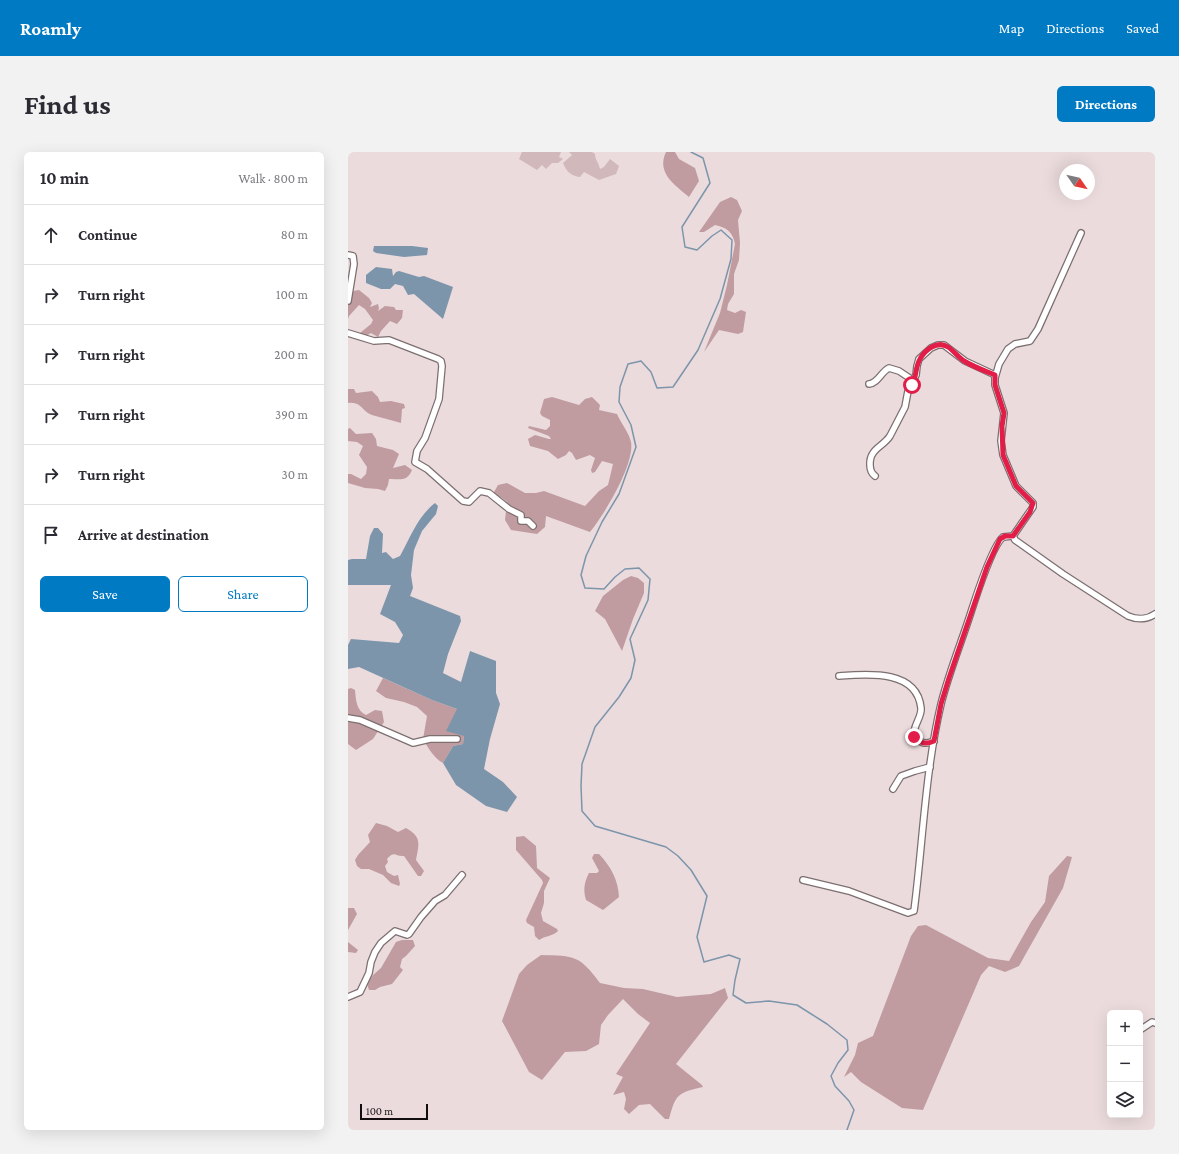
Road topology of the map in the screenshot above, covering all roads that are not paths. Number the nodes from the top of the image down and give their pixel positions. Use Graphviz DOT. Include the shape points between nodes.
graph roads {
  1 [pos="1081,234"];
  2 [pos="348,255"];
  3 [pos="348,301"];
  4 [pos="348,333"];
  5 [pos="995,375"];
  6 [pos="914,381"];
  7 [pos="869,384"];
  8 [pos="875,476"];
  9 [pos="533,526"];
  10 [pos="1013,536"];
  11 [pos="1155,614"];
  12 [pos="839,676"];
  13 [pos="348,718"];
  14 [pos="457,739"];
  15 [pos="934,741"];
  16 [pos="930,767"];
  17 [pos="893,789"];
  18 [pos="462,875"];
  19 [pos="803,880"];
  20 [pos="348,997"];
  21 [pos="1155,1023"];
  22 [pos="1143,1028"];
  1 -- 5 [label="street" via="1038,329 1030,341 1015,344 1008,349"];
  2 -- 3 [label="street" via="353,256 354,264"];
  4 -- 9 [label="street" via="374,341 389,340 441,361 439,399 425,438 417,451 415,462 427,469 463,501 469,502 480,491 487,492 521,515 521,521 528,521"];
  5 -- 6 [label="street" via="965,361 944,345 938,345 920,359"];
  5 -- 10 [label="street" via="995,385 1004,413 1003,455 1016,486 1033,503 1030,512"];
  6 -- 7 [label="street" via="892,368 887,369 875,383"];
  6 -- 8 [label="street" via="908,391 905,407 890,436 871,457 870,469"];
  10 -- 11 [label="street" via="1040,559 1128,616 1144,619"];
  10 -- 15 [label="street" via="1000,539 987,567 941,704"];
  12 -- 15 [label="street" via="869,674 908,683 916,693 921,707 921,715 913,732 914,737 927,744"];
  13 -- 14 [label="street" via="360,720 414,743 430,739"];
  15 -- 16 [label="street"];
  16 -- 17 [label="street" via="901,776"];
  16 -- 19 [label="street" via="914,911 908,913 849,891"];
  18 -- 20 [label="street" via="421,917 409,934 395,931 381,943 375,952 362,989 357,995"];
  21 -- 22 [label="street" via="1152,1022"];
}
